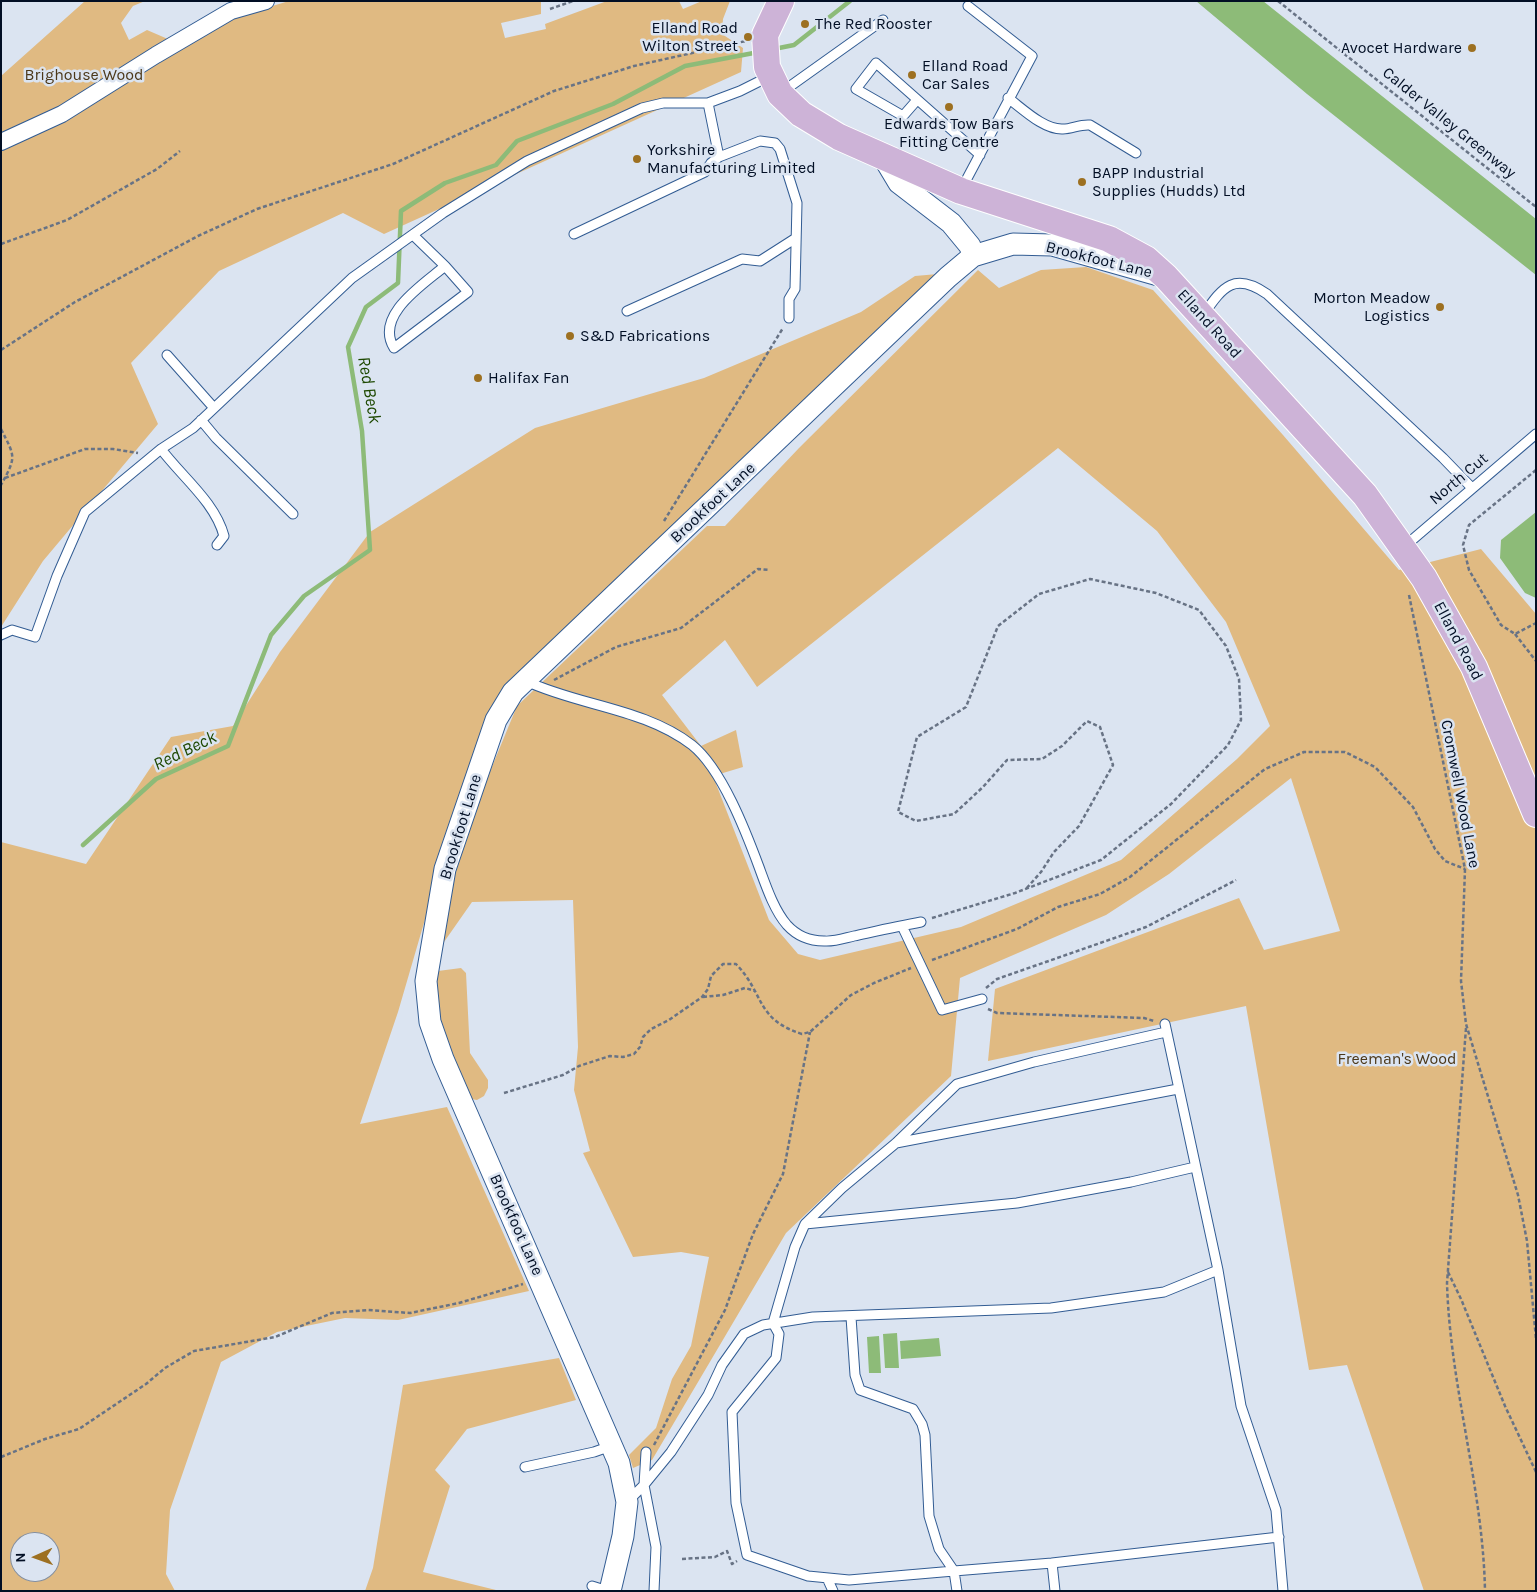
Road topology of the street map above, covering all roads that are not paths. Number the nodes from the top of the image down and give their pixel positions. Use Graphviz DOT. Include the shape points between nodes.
graph roads {
  1 [pos="266,1"];
  2 [pos="781,1"];
  3 [pos="968,6"];
  4 [pos="883,20"];
  5 [pos="769,63"];
  6 [pos="1008,98"];
  7 [pos="918,100"];
  8 [pos="708,103"];
  9 [pos="1,142"];
  10 [pos="1136,154"];
  11 [pos="980,155"];
  12 [pos="719,157"];
  13 [pos="884,158"];
  14 [pos="961,190"];
  15 [pos="574,234"];
  16 [pos="411,236"];
  17 [pos="796,238"];
  18 [pos="973,256"];
  19 [pos="445,266"];
  20 [pos="1166,277"];
  21 [pos="627,311"];
  22 [pos="1202,316"];
  23 [pos="789,318"];
  24 [pos="168,355"];
  25 [pos="214,408"];
  26 [pos="201,420"];
  27 [pos="1536,434"];
  28 [pos="161,449"];
  29 [pos="1472,488"];
  30 [pos="293,514"];
  31 [pos="217,545"];
  32 [pos="1402,548"];
  33 [pos="1,634"];
  34 [pos="533,684"];
  35 [pos="1536,814"];
  36 [pos="921,922"];
  37 [pos="902,926"];
  38 [pos="982,999"];
  39 [pos="1178,1089"];
  40 [pos="896,1143"];
  41 [pos="1195,1167"];
  42 [pos="805,1224"];
  43 [pos="1218,1270"];
  44 [pos="851,1317"];
  45 [pos="773,1323"];
  46 [pos="612,1446"];
  47 [pos="645,1456"];
  48 [pos="525,1467"];
  49 [pos="644,1485"];
  50 [pos="627,1502"];
  51 [pos="1279,1537"];
  52 [pos="1052,1563"];
  53 [pos="954,1571"];
  54 [pos="827,1578"];
  55 [pos="603,1589"];
  56 [pos="654,1591"];
  57 [pos="833,1591"];
  58 [pos="957,1591"];
  59 [pos="1055,1591"];
  60 [pos="1284,1591"];
  1 -- 9 [label="street" via="231,11 62,114"];
  2 -- 5 [label="main road" via="767,29"];
  3 -- 6 [label="lane" via="1032,56"];
  4 -- 5 [label="lane"];
  5 -- 8 [label="lane" via="740,91"];
  5 -- 13 [label="main road, Elland Road" via="801,114"];
  6 -- 10 [label="lane" via="1047,126 1063,129 1090,125"];
  6 -- 11 [label="lane"];
  7 -- 7 [label="lane" via="876,63 856,89 903,116"];
  7 -- 11 [label="lane"];
  8 -- 12 [label="lane"];
  8 -- 16 [label="lane" via="663,103 615,119 527,160"];
  11 -- 14 [label="lane"];
  12 -- 15 [label="lane" via="705,172"];
  12 -- 17 [label="lane" via="760,141 776,143 797,204"];
  13 -- 14 [label="main road, Elland Road"];
  13 -- 18 [label="street" via="899,183 951,223 970,246"];
  14 -- 20 [label="main road, Elland Road" via="1109,239 1146,260"];
  16 -- 19 [label="lane"];
  16 -- 25 [label="lane" via="352,278"];
  17 -- 21 [label="lane" via="760,260 742,259"];
  17 -- 23 [label="lane" via="795,288 789,299"];
  18 -- 20 [label="street, Brookfoot Lane" via="1013,244 1052,245"];
  18 -- 34 [label="street, Brookfoot Lane" via="948,276"];
  19 -- 19 [label="lane" via="468,292 394,348 389,341 392,319 401,302"];
  20 -- 22 [label="main road, Elland Road"];
  22 -- 29 [label="lane" via="1222,290 1230,285 1246,283 1261,289"];
  22 -- 32 [label="main road, Elland Road" via="1364,495"];
  24 -- 25 [label="lane"];
  25 -- 26 [label="lane"];
  26 -- 28 [label="lane"];
  26 -- 30 [label="lane"];
  27 -- 29 [label="lane, North Cut"];
  28 -- 31 [label="lane" via="220,522 224,536"];
  28 -- 33 [label="lane" via="85,512 35,637 12,630"];
  29 -- 32 [label="lane, North Cut"];
  32 -- 35 [label="main road, Elland Road" via="1424,578 1474,667"];
  34 -- 37 [label="lane" via="642,719 693,746 711,768 734,807 776,906 787,925 797,934 826,942"];
  34 -- 46 [label="street, Brookfoot Lane" via="513,692 496,720 445,869 426,981 430,1022 443,1059"];
  36 -- 37 [label="lane"];
  37 -- 38 [label="lane" via="942,1010"];
  39 -- 40 [label="lane"];
  39 -- 40 [label="lane" via="1165,1028 957,1084"];
  39 -- 41 [label="lane"];
  40 -- 42 [label="lane"];
  41 -- 42 [label="lane" via="1018,1203"];
  41 -- 43 [label="lane"];
  42 -- 45 [label="lane"];
  43 -- 44 [label="lane" via="1164,1292 1051,1308"];
  43 -- 51 [label="lane" via="1241,1406 1276,1510"];
  44 -- 45 [label="lane" via="813,1317"];
  44 -- 53 [label="lane" via="855,1375 860,1390 913,1409 922,1424 929,1516 939,1549"];
  45 -- 49 [label="lane" via="744,1334 671,1452"];
  45 -- 54 [label="lane" via="780,1334 776,1358 732,1412 736,1502 745,1547 747,1555 808,1576"];
  46 -- 48 [label="lane"];
  46 -- 50 [label="street, Brookfoot Lane"];
  47 -- 49 [label="lane"];
  49 -- 50 [label="lane"];
  49 -- 56 [label="lane" via="656,1547"];
  50 -- 55 [label="street, Brookfoot Lane" via="623,1536"];
  51 -- 52 [label="lane"];
  51 -- 60 [label="lane"];
  52 -- 53 [label="lane"];
  52 -- 59 [label="lane"];
  53 -- 54 [label="lane" via="849,1580"];
  53 -- 58 [label="lane"];
  54 -- 57 [label="lane"];
}
